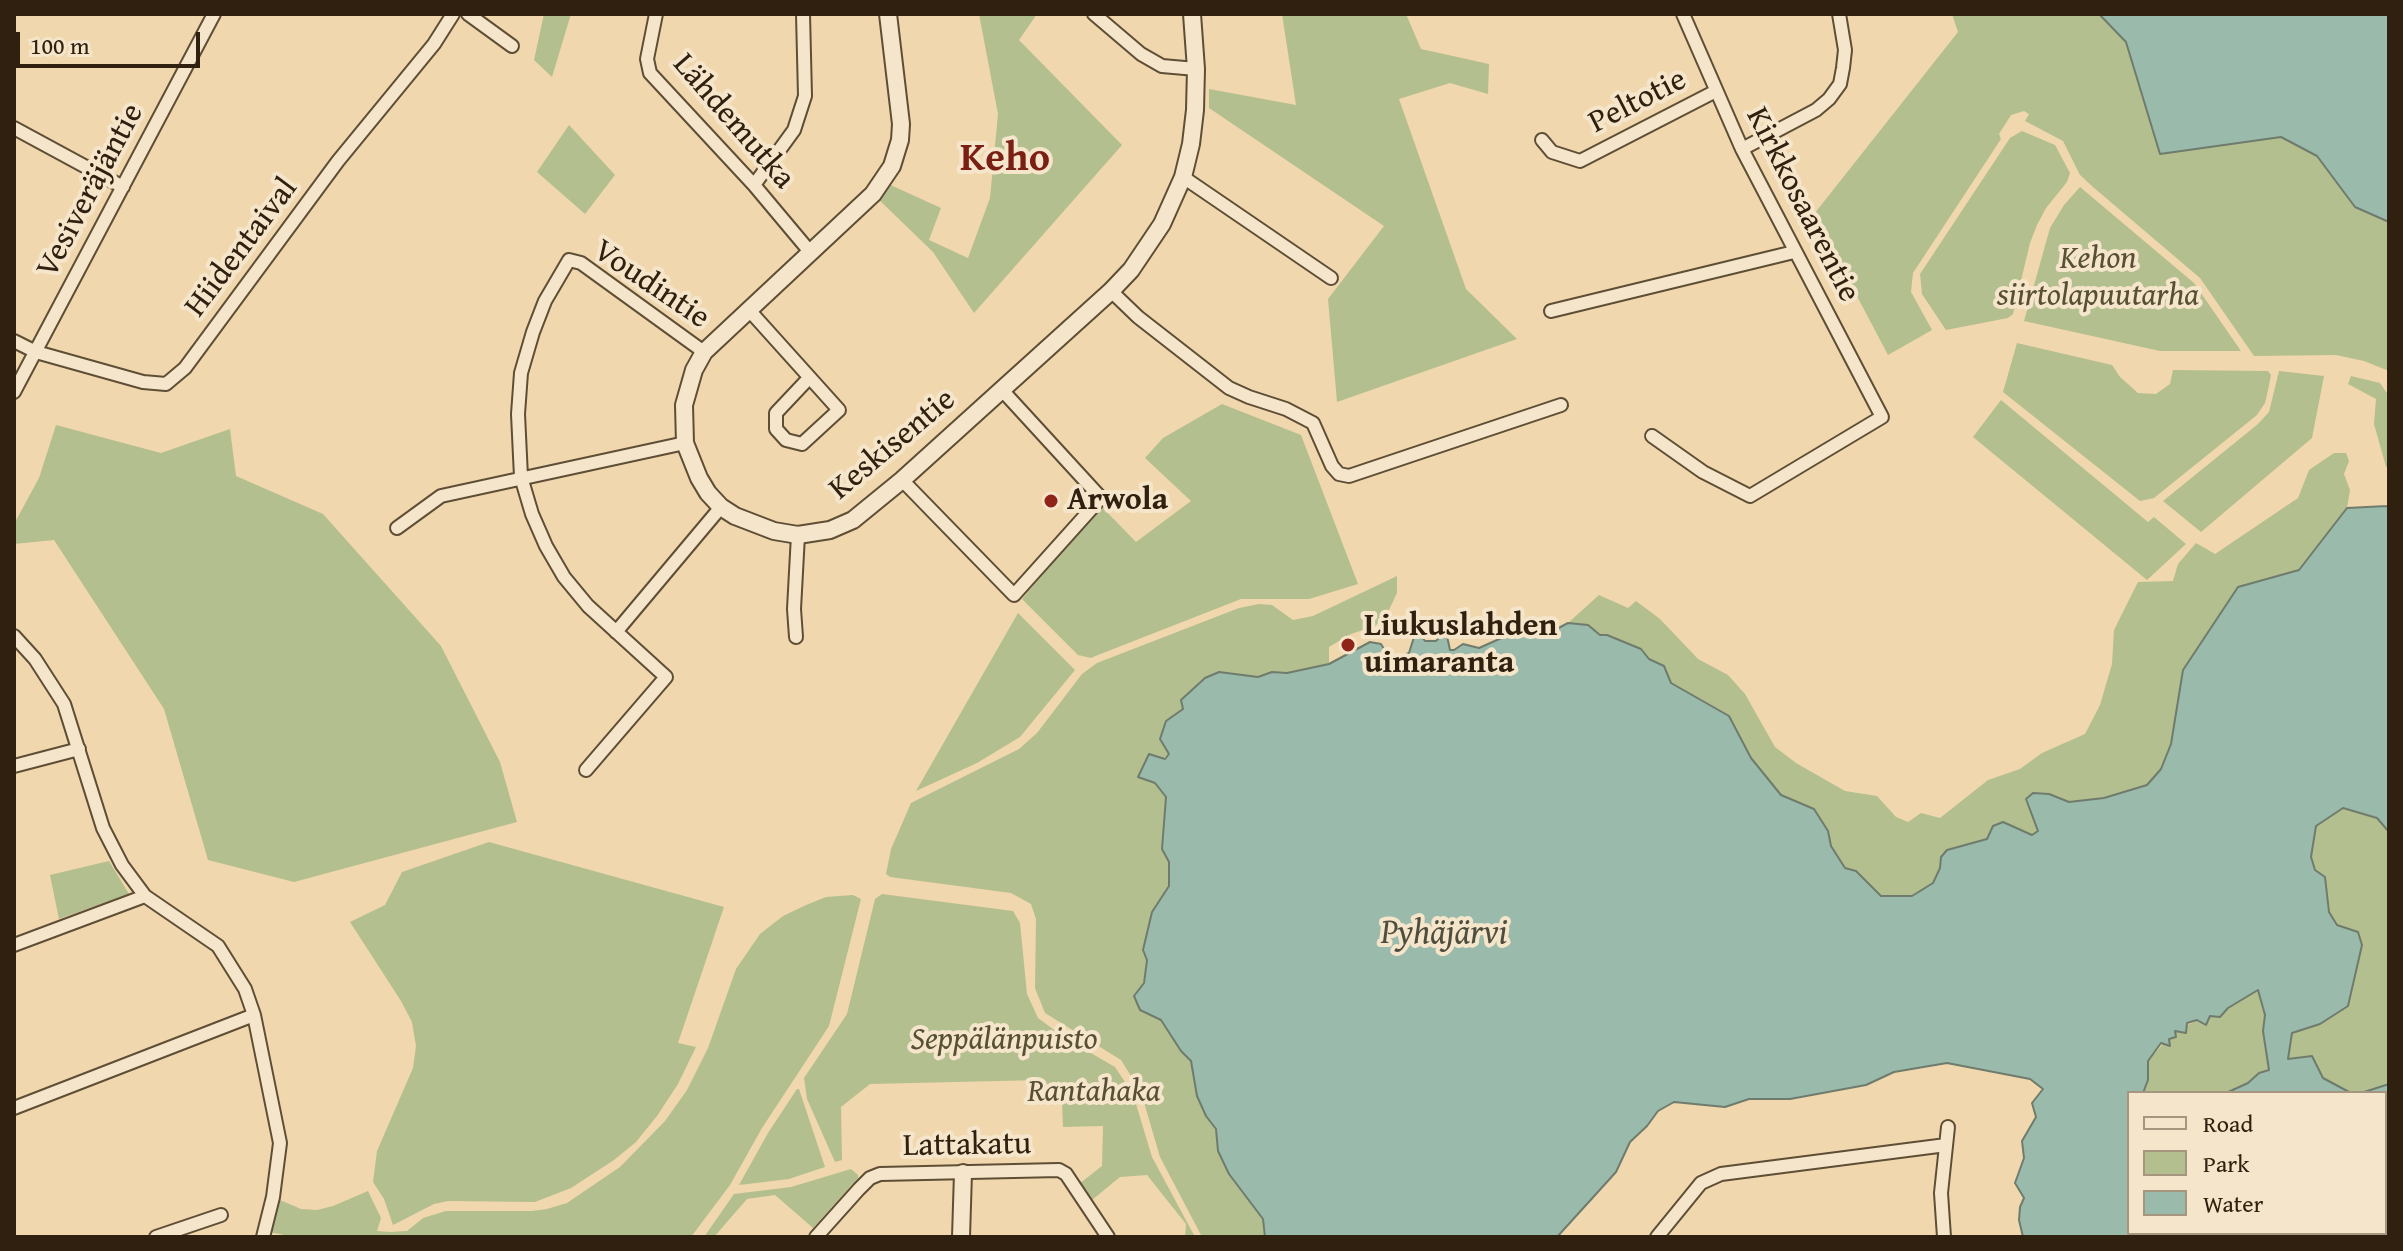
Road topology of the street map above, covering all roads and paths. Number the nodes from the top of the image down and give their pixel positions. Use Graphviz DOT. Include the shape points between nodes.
graph roads {
  1 [pos="214,14"];
  2 [pos="468,14"];
  3 [pos="656,14"];
  4 [pos="803,14"];
  5 [pos="888,14"];
  6 [pos="1094,14"];
  7 [pos="1192,14"];
  8 [pos="1683,14"];
  9 [pos="1839,14"];
  10 [pos="449,15"];
  11 [pos="512,46"];
  12 [pos="1196,69"];
  13 [pos="1716,91"];
  14 [pos="14,128"];
  15 [pos="1542,140"];
  16 [pos="1742,149"];
  17 [pos="1183,177"];
  18 [pos="754,185"];
  19 [pos="123,187"];
  20 [pos="1794,252"];
  21 [pos="811,253"];
  22 [pos="1331,278"];
  23 [pos="1111,291"];
  24 [pos="749,310"];
  25 [pos="1551,311"];
  26 [pos="14,341"];
  27 [pos="36,352"];
  28 [pos="704,352"];
  29 [pos="809,378"];
  30 [pos="1002,390"];
  31 [pos="14,392"];
  32 [pos="1561,405"];
  33 [pos="1652,436"];
  34 [pos="685,443"];
  35 [pos="521,477"];
  36 [pos="902,480"];
  37 [pos="721,507"];
  38 [pos="397,528"];
  39 [pos="798,535"];
  40 [pos="616,632"];
  41 [pos="14,636"];
  42 [pos="796,637"];
  43 [pos="79,749"];
  44 [pos="14,766"];
  45 [pos="586,770"];
  46 [pos="145,896"];
  47 [pos="14,945"];
  48 [pos="254,1015"];
  49 [pos="14,1108"];
  50 [pos="1948,1127"];
  51 [pos="1946,1145"];
  52 [pos="963,1173"];
  53 [pos="221,1215"];
  54 [pos="156,1237"];
  55 [pos="263,1237"];
  56 [pos="816,1237"];
  57 [pos="961,1237"];
  58 [pos="1108,1237"];
  59 [pos="1657,1237"];
  60 [pos="1944,1237"];
  1 -- 19 [label="street, Vesiveräjäntie"];
  2 -- 11 [label="street"];
  3 -- 18 [label="street, Lähdemutka" via="647,59 650,73"];
  4 -- 18 [label="street" via="805,96 794,130"];
  5 -- 21 [label="street, Keskisentie" via="901,124 896,156 884,182"];
  6 -- 12 [label="street" via="1162,66"];
  7 -- 12 [label="street, Keskisentie"];
  8 -- 13 [label="street, Kirkkosaarentie"];
  9 -- 16 [label="street" via="1845,50 1840,84 1816,110"];
  10 -- 27 [label="street, Hiidentaival" via="434,44 338,161 185,368 166,384"];
  12 -- 17 [label="street, Keskisentie"];
  13 -- 15 [label="street, Peltotie" via="1580,161 1552,152"];
  13 -- 16 [label="street, Kirkkosaarentie"];
  14 -- 19 [label="street"];
  16 -- 20 [label="street, Kirkkosaarentie"];
  17 -- 22 [label="street"];
  17 -- 23 [label="street, Keskisentie" via="1149,246"];
  18 -- 21 [label="street, Lähdemutka"];
  19 -- 27 [label="street, Vesiveräjäntie"];
  20 -- 25 [label="street"];
  20 -- 33 [label="street, Kirkkosaarentie" via="1882,417 1750,496 1703,472"];
  21 -- 24 [label="street, Keskisentie"];
  23 -- 30 [label="street, Keskisentie"];
  23 -- 32 [label="street" via="1229,388 1313,423 1339,474 1349,476"];
  24 -- 28 [label="street, Keskisentie"];
  24 -- 29 [label="street"];
  26 -- 27 [label="street, Hiidentaival"];
  27 -- 31 [label="street, Vesiveräjäntie"];
  28 -- 34 [label="street, Keskisentie" via="684,405"];
  28 -- 35 [label="street, Voudintie" via="581,263 569,260 545,301 521,373"];
  29 -- 29 [label="street" via="839,410 802,444 786,440 776,429 776,413"];
  30 -- 36 [label="street, Keskisentie"];
  30 -- 36 [label="street" via="1101,498 1014,595"];
  34 -- 35 [label="street"];
  34 -- 37 [label="street, Keskisentie" via="699,478"];
  35 -- 38 [label="street" via="441,496"];
  35 -- 40 [label="street" via="558,567"];
  36 -- 39 [label="street, Keskisentie" via="853,520"];
  37 -- 39 [label="street, Keskisentie" via="750,523"];
  37 -- 40 [label="street"];
  39 -- 42 [label="street"];
  40 -- 45 [label="street" via="666,677"];
  41 -- 43 [label="street" via="64,704"];
  43 -- 44 [label="street"];
  43 -- 46 [label="street" via="103,828"];
  46 -- 47 [label="street"];
  46 -- 48 [label="street" via="218,946 245,989"];
  48 -- 49 [label="street"];
  48 -- 55 [label="street" via="280,1143"];
  50 -- 51 [label="street"];
  51 -- 59 [label="street" via="1721,1174 1701,1183"];
  51 -- 60 [label="street"];
  52 -- 56 [label="street, Lattakatu" via="870,1178"];
  52 -- 57 [label="street"];
  52 -- 58 [label="street, Lattakatu" via="1059,1170"];
  53 -- 54 [label="street"];
}
